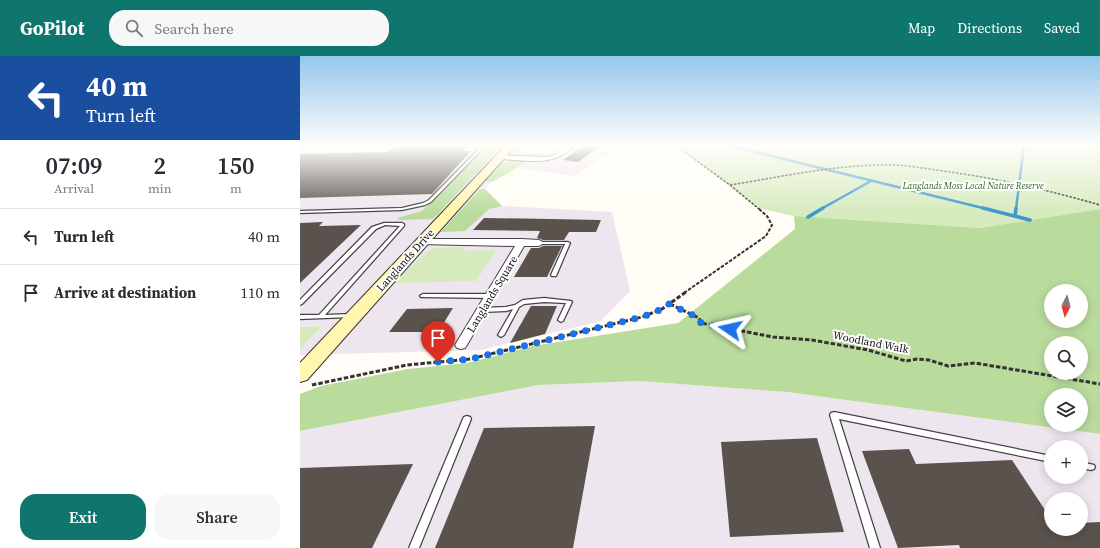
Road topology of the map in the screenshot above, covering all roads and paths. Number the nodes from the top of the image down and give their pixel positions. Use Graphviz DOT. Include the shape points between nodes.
graph roads {
  1 [pos="462,168"];
  2 [pos="489,168"];
  3 [pos="707,168"];
  4 [pos="838,168"];
  5 [pos="917,168"];
  6 [pos="730,185"];
  7 [pos="1100,205"];
  8 [pos="300,212"];
  9 [pos="422,242"];
  10 [pos="522,242"];
  11 [pos="539,242"];
  12 [pos="554,275"];
  13 [pos="423,296"];
  14 [pos="491,296"];
  15 [pos="300,303"];
  16 [pos="669,304"];
  17 [pos="517,306"];
  18 [pos="482,310"];
  19 [pos="355,316"];
  20 [pos="300,317"];
  21 [pos="320,317"];
  22 [pos="561,320"];
  23 [pos="501,335"];
  24 [pos="461,345"];
  25 [pos="305,380"];
  26 [pos="1100,384"];
  27 [pos="467,419"];
  28 [pos="1044,458"];
  29 [pos="1088,466"];
  30 [pos="1091,467"];
  31 [pos="414,548"];
  32 [pos="875,548"];
  1 -- 8 [label="lane" via="424,204 402,209"];
  2 -- 9 [label="street, Langlands Drive"];
  3 -- 6 [label="path"];
  4 -- 6 [label="path"];
  5 -- 7 [label="path" via="976,175"];
  6 -- 16 [label="path" via="768,216 772,226 766,236"];
  9 -- 10 [label="street, Langlands Square"];
  9 -- 19 [label="street, Langlands Drive"];
  10 -- 11 [label="street, Langlands Square"];
  10 -- 14 [label="street, Langlands Square"];
  11 -- 12 [label="lane" via="568,243"];
  13 -- 14 [label="lane"];
  14 -- 18 [label="street, Langlands Square"];
  15 -- 21 [label="lane" via="374,228 384,224 402,224"];
  16 -- 25 [label="path" via="642,317 470,359 407,365"];
  16 -- 26 [label="path, Woodland Walk" via="699,318 701,323 766,336 812,340 868,350 906,361 928,360 948,366 975,363"];
  17 -- 18 [label="lane"];
  17 -- 22 [label="lane" via="523,302 569,302"];
  17 -- 23 [label="lane"];
  18 -- 24 [label="street, Langlands Square"];
  19 -- 21 [label="lane"];
  19 -- 25 [label="street, Langlands Drive"];
  20 -- 21 [label="lane"];
  27 -- 31 [label="lane"];
  28 -- 32 [label="lane" via="834,415"];
  29 -- 30 [label="lane"];
}
